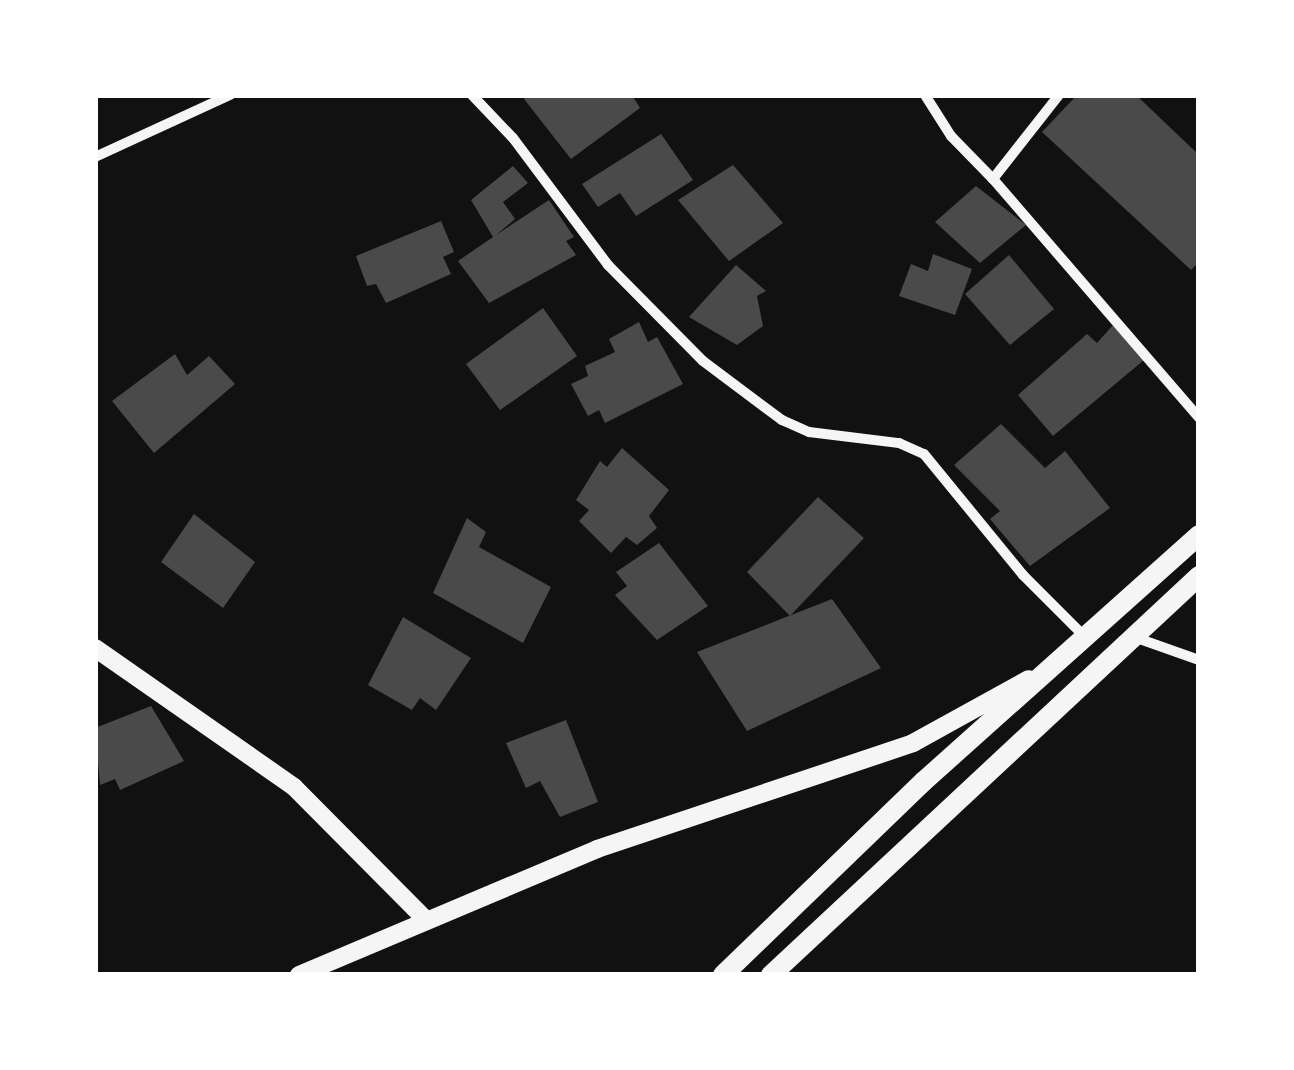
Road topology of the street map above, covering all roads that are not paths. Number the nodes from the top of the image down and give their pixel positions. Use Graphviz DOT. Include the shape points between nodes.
graph roads {
  1 [pos="230,95"];
  2 [pos="472,95"];
  3 [pos="925,95"];
  4 [pos="1059,95"];
  5 [pos="95,158"];
  6 [pos="993,180"];
  7 [pos="1199,418"];
  8 [pos="1199,535"];
  9 [pos="1199,576"];
  10 [pos="1132,637"];
  11 [pos="1086,638"];
  12 [pos="95,648"];
  13 [pos="1199,660"];
  14 [pos="1057,663"];
  15 [pos="924,781"];
  16 [pos="949,810"];
  17 [pos="424,918"];
  18 [pos="299,975"];
  19 [pos="723,975"];
  20 [pos="771,975"];
  1 -- 5 [label="street"];
  2 -- 11 [label="street" via="513,138 608,265 703,362 809,432 899,443 924,454 1023,575"];
  3 -- 6 [label="street" via="951,136"];
  4 -- 6 [label="street"];
  6 -- 7 [label="street"];
  8 -- 11 [label="main road"];
  9 -- 10 [label="main road"];
  10 -- 13 [label="street"];
  10 -- 16 [label="main road"];
  11 -- 14 [label="main road"];
  12 -- 17 [label="main road" via="294,787"];
  14 -- 15 [label="main road"];
  14 -- 17 [label="main road" via="913,744 597,850"];
  15 -- 16 [label="main road"];
  15 -- 19 [label="main road"];
  16 -- 20 [label="main road"];
  17 -- 18 [label="main road"];
}
